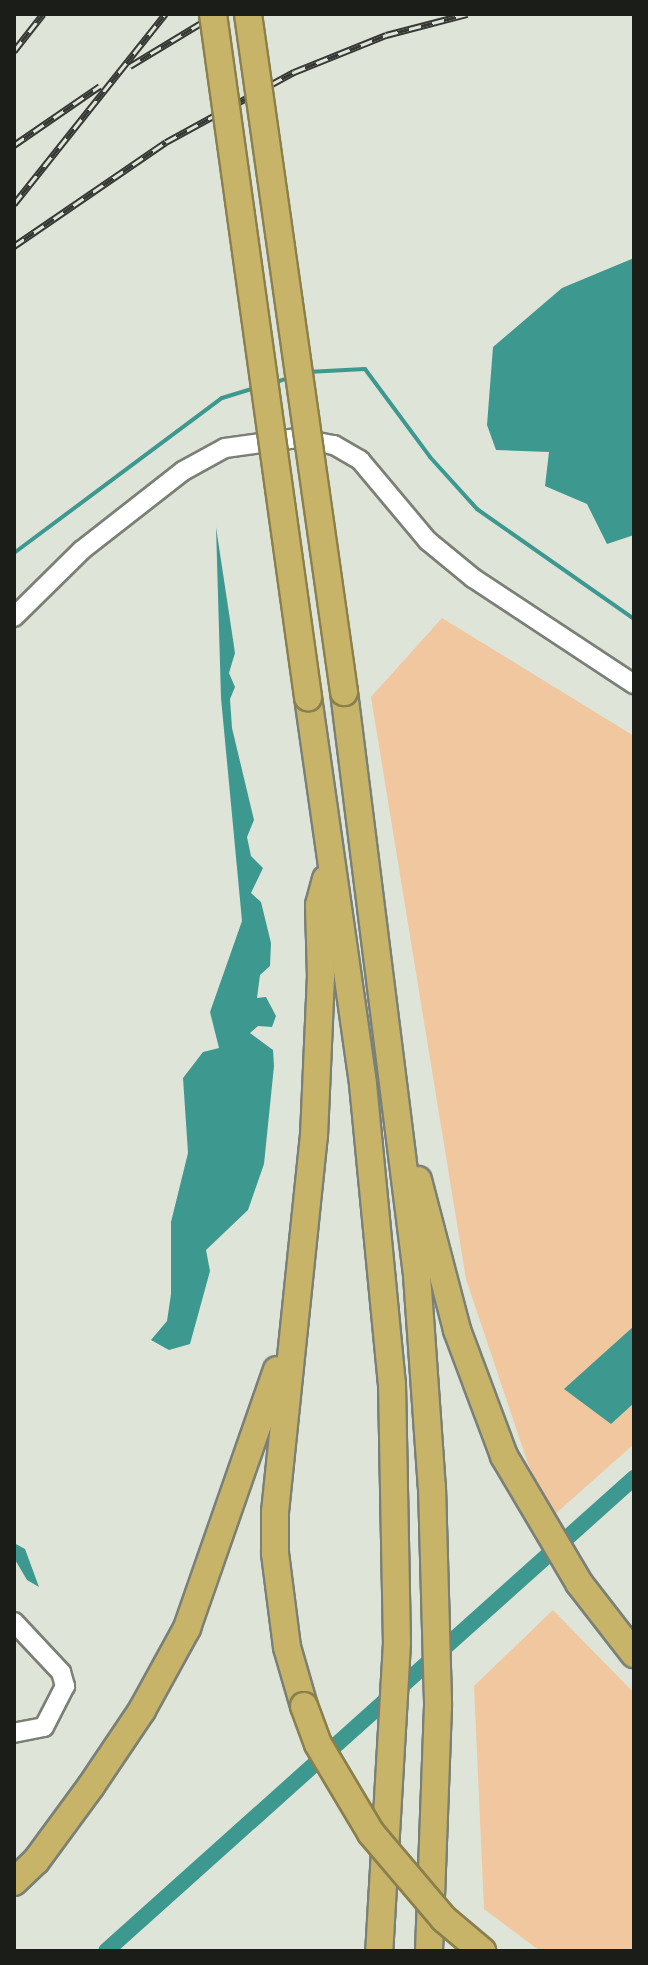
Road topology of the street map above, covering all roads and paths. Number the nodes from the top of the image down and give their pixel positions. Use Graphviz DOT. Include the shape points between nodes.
graph roads {
  1 [pos="213,14"];
  2 [pos="248,14"];
  3 [pos="14,617"];
  4 [pos="634,684"];
  5 [pos="331,868"];
  6 [pos="399,1137"];
  7 [pos="296,1309"];
  8 [pos="14,1622"];
  9 [pos="634,1654"];
  10 [pos="14,1733"];
  11 [pos="14,1882"];
  12 [pos="379,1951"];
  13 [pos="429,1951"];
  14 [pos="482,1951"];
  1 -- 5 [label="highway, bridge"];
  2 -- 6 [label="highway, bridge" via="344,692"];
  3 -- 4 [label="street" via="82,550 183,471 255,439 297,438 334,445 360,460 428,541 473,578"];
  5 -- 7 [label="highway" via="319,905 320,1052"];
  5 -- 12 [label="highway" via="363,1084 382,1264 397,1499 395,1743"];
  6 -- 9 [label="highway" via="417,1174 481,1403 534,1511 579,1583"];
  6 -- 13 [label="highway" via="423,1354 436,1611"];
  7 -- 11 [label="highway" via="187,1628 142,1710 91,1786"];
  7 -- 14 [label="highway, bridge" via="278,1464 275,1553 298,1689 318,1744 371,1833 444,1919"];
  8 -- 10 [label="street" via="61,1672 65,1686 44,1727"];
}
